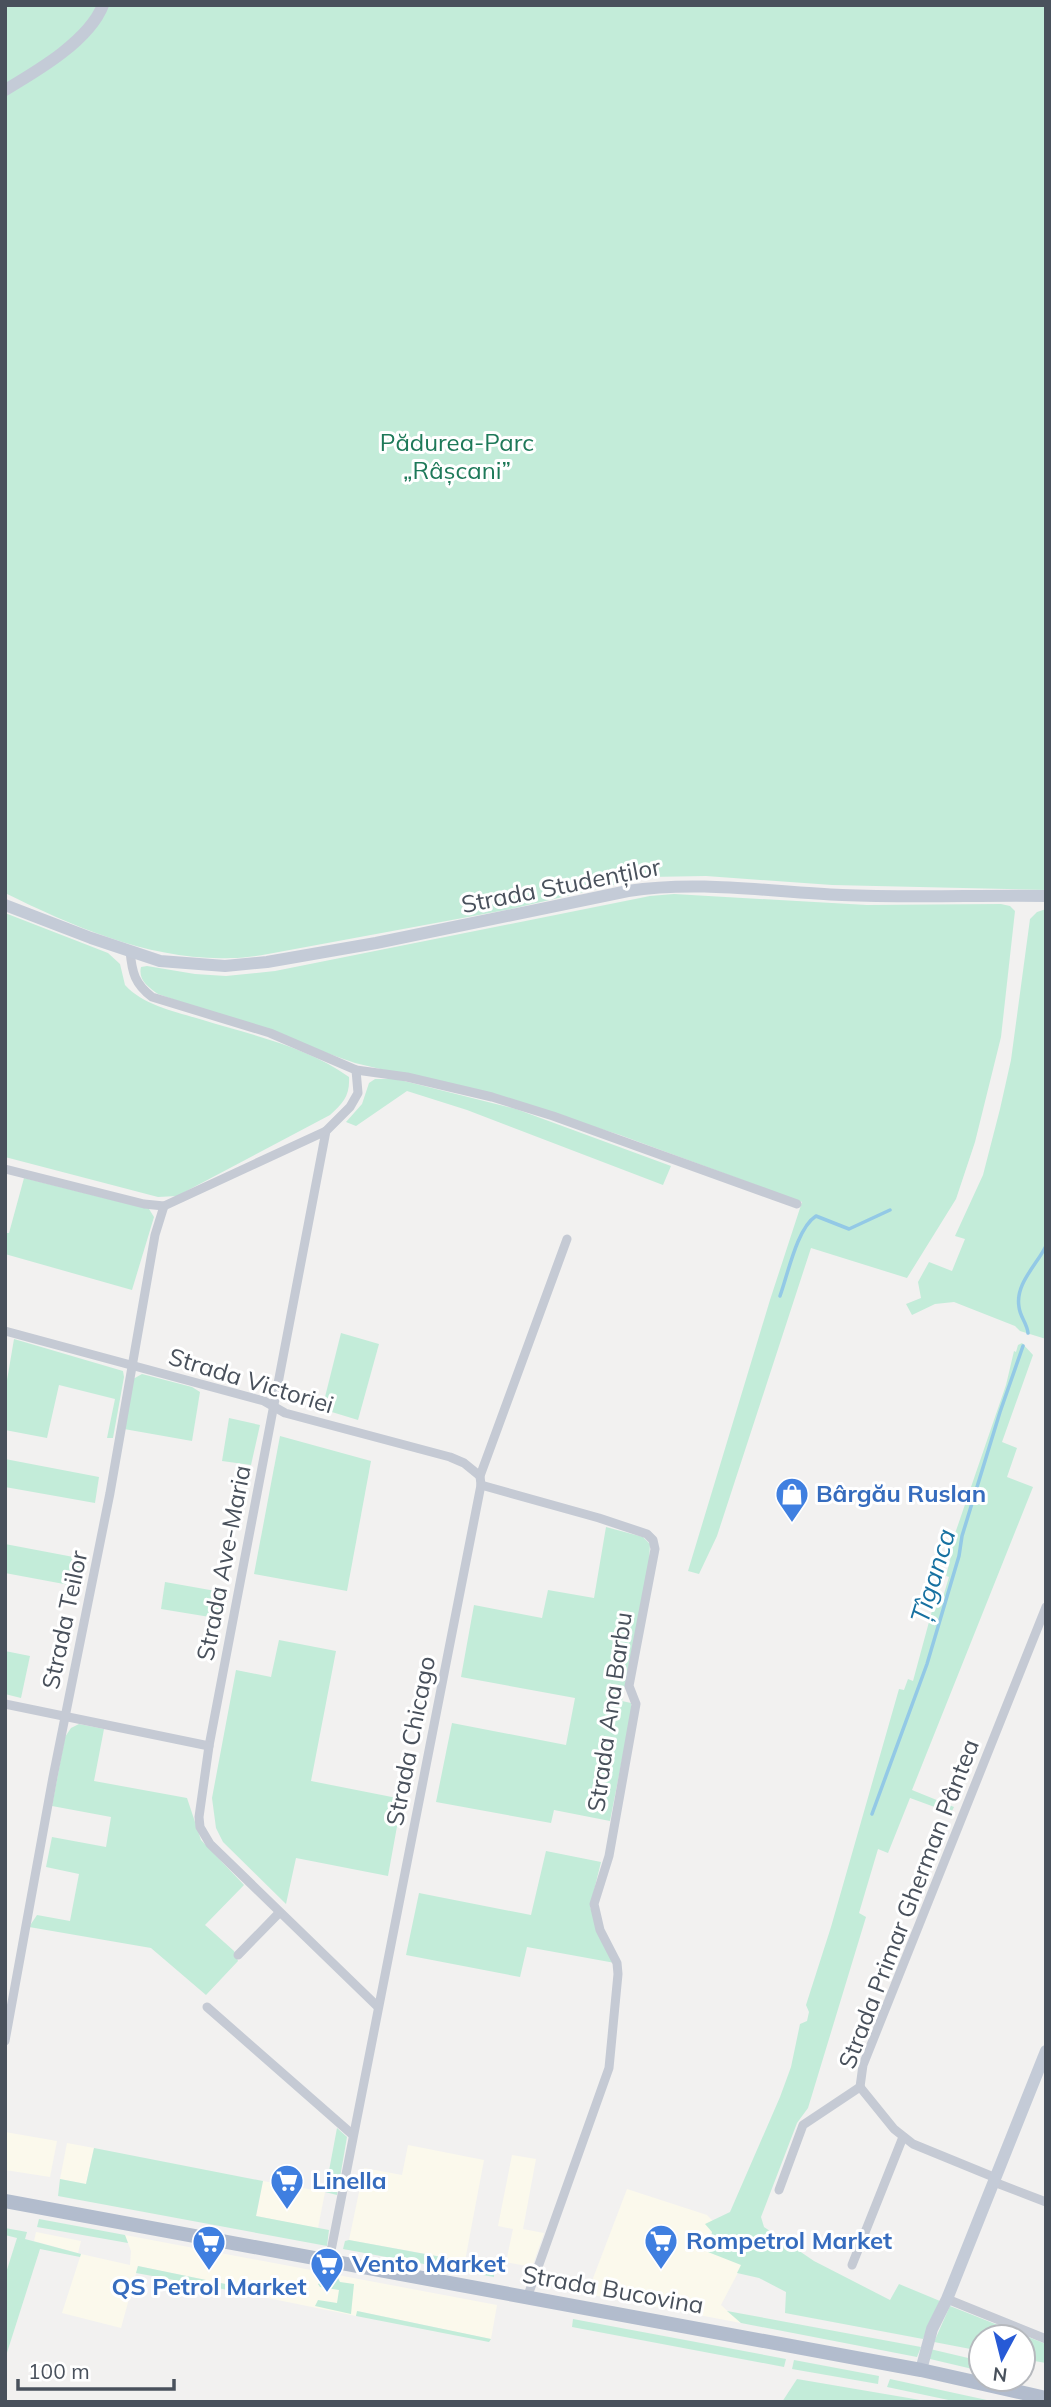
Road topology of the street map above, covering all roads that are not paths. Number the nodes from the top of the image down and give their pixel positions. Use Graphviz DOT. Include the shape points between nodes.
graph roads {
  1 [pos="103,5"];
  2 [pos="5,90"];
  3 [pos="1046,896"];
  4 [pos="5,905"];
  5 [pos="130,951"];
  6 [pos="356,1070"];
  7 [pos="326,1131"];
  8 [pos="5,1169"];
  9 [pos="797,1204"];
  10 [pos="164,1206"];
  11 [pos="567,1239"];
  12 [pos="5,1331"];
  13 [pos="131,1366"];
  14 [pos="273,1407"];
  15 [pos="481,1481"];
  16 [pos="647,1534"];
  17 [pos="1046,1607"];
  18 [pos="5,1704"];
  19 [pos="65,1716"];
  20 [pos="209,1746"];
  21 [pos="279,1913"];
  22 [pos="239,1955"];
  23 [pos="382,1981"];
  24 [pos="358,1988"];
  25 [pos="377,2006"];
  26 [pos="207,2007"];
  27 [pos="5,2041"];
  28 [pos="1046,2051"];
  29 [pos="860,2087"];
  30 [pos="353,2135"];
  31 [pos="903,2137"];
  32 [pos="995,2180"];
  33 [pos="779,2190"];
  34 [pos="5,2201"];
  35 [pos="1046,2202"];
  36 [pos="329,2261"];
  37 [pos="852,2264"];
  38 [pos="527,2298"];
  39 [pos="947,2299"];
  40 [pos="1046,2339"];
  41 [pos="921,2370"];
  42 [pos="1046,2398"];
  1 -- 2 [label="main road" via="89,30"];
  3 -- 5 [label="main road, Strada Studenților" via="860,896 667,886 267,962 189,964"];
  4 -- 5 [label="main road, Strada Studenților"];
  5 -- 6 [label="street" via="132,974 152,998 270,1033"];
  6 -- 7 [label="street" via="358,1094"];
  6 -- 9 [label="street" via="492,1097"];
  7 -- 10 [label="street"];
  7 -- 14 [label="street, Strada Ave-Maria"];
  8 -- 10 [label="street"];
  10 -- 13 [label="street, Strada Teilor"];
  11 -- 15 [label="street, Strada Chicago"];
  12 -- 13 [label="street, Strada Victoriei"];
  13 -- 14 [label="street, Strada Victoriei"];
  13 -- 19 [label="street, Strada Teilor"];
  14 -- 15 [label="street, Strada Victoriei" via="450,1457 464,1463"];
  14 -- 20 [label="street, Strada Ave-Maria"];
  15 -- 16 [label="street, Strada Victoriei"];
  15 -- 23 [label="street, Strada Chicago"];
  16 -- 38 [label="street, Strada Ana Barbu" via="655,1549 629,1686 636,1704 609,1856 594,1904 600,1930 617,1963 612,2052"];
  17 -- 29 [label="street, Strada Primar Gherman Pântea" via="863,2065"];
  18 -- 19 [label="street"];
  19 -- 20 [label="street"];
  19 -- 27 [label="street, Strada Teilor"];
  20 -- 21 [label="street, Strada Ave-Maria" via="200,1827 210,1844"];
  21 -- 22 [label="street"];
  21 -- 24 [label="street, Strada Ave-Maria"];
  23 -- 24 [label="street" via="375,1988"];
  23 -- 25 [label="street, Strada Chicago"];
  24 -- 25 [label="street, Strada Ave-Maria"];
  25 -- 30 [label="street, Strada Chicago"];
  26 -- 30 [label="street"];
  28 -- 32 [label="main road"];
  29 -- 31 [label="street"];
  29 -- 33 [label="street, Strada Primar Gherman Pântea" via="803,2125"];
  30 -- 36 [label="street, Strada Chicago"];
  31 -- 32 [label="street"];
  31 -- 37 [label="street"];
  32 -- 35 [label="street"];
  32 -- 39 [label="main road"];
  34 -- 36 [label="main road, Strada Bucovina"];
  36 -- 38 [label="main road, Strada Bucovina"];
  38 -- 41 [label="main road, Strada Bucovina"];
  39 -- 40 [label="street"];
  39 -- 41 [label="main road" via="932,2329"];
  41 -- 42 [label="main road, Strada Bucovina"];
}
